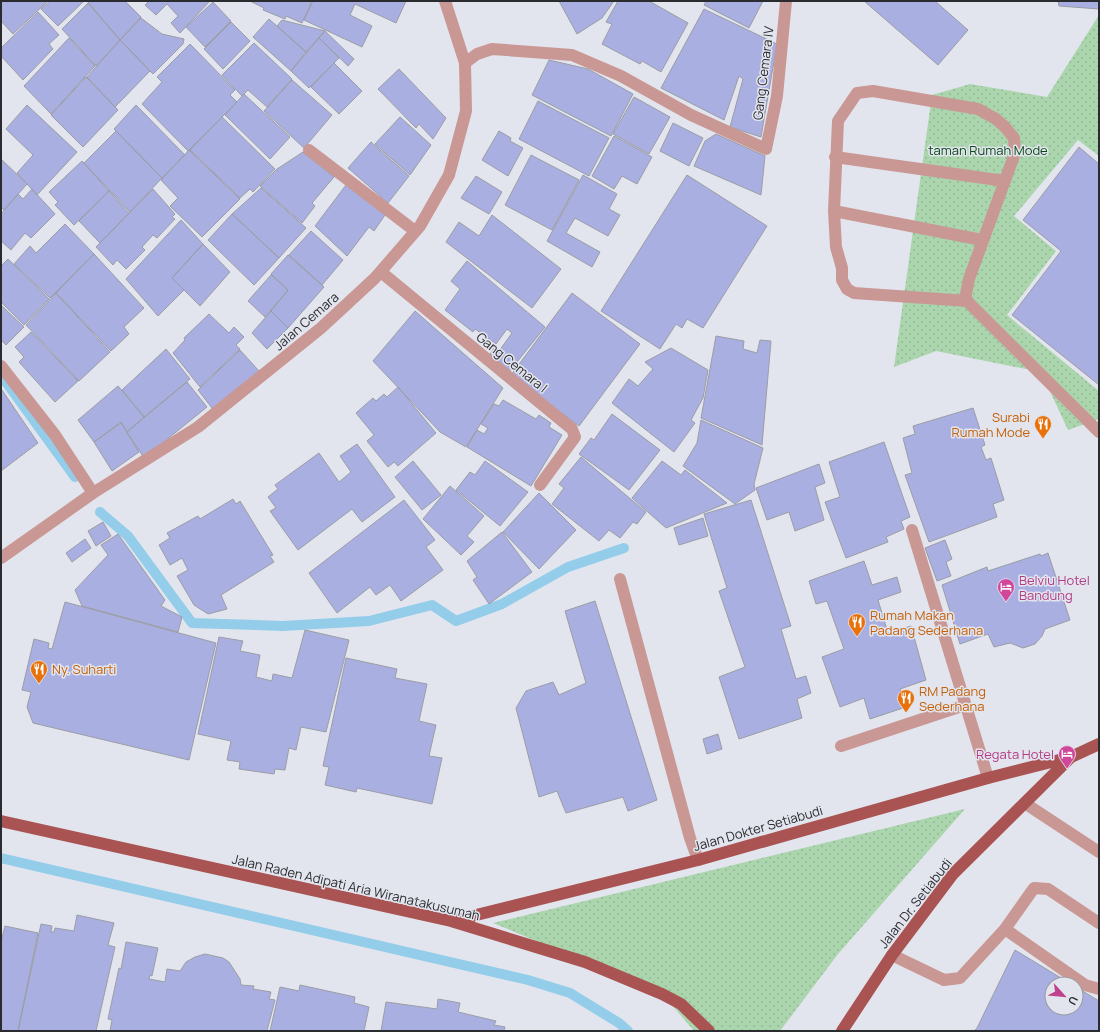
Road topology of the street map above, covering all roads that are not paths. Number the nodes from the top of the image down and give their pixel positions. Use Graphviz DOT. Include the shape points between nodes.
graph roads {
  1 [pos="445,1"];
  2 [pos="786,1"];
  3 [pos="465,63"];
  4 [pos="309,150"];
  5 [pos="836,157"];
  6 [pos="1005,181"];
  7 [pos="834,211"];
  8 [pos="415,232"];
  9 [pos="982,240"];
  10 [pos="381,272"];
  11 [pos="965,299"];
  12 [pos="1,366"];
  13 [pos="1099,432"];
  14 [pos="540,485"];
  15 [pos="93,493"];
  16 [pos="912,530"];
  17 [pos="1,558"];
  18 [pos="620,579"];
  19 [pos="965,705"];
  20 [pos="1099,744"];
  21 [pos="841,746"];
  22 [pos="1071,757"];
  23 [pos="988,778"];
  24 [pos="1026,804"];
  25 [pos="1,821"];
  26 [pos="1099,852"];
  27 [pos="698,860"];
  28 [pos="451,921"];
  29 [pos="1099,923"];
  30 [pos="1005,928"];
  31 [pos="892,955"];
  32 [pos="1099,989"];
  33 [pos="708,1031"];
  34 [pos="842,1031"];
  1 -- 3 [label="street, Jalan Cemara"];
  2 -- 3 [label="street, Gang Cemara IV" via="777,96 766,149 691,115 621,76 572,55 492,49 477,54"];
  3 -- 8 [label="street, Jalan Cemara" via="466,111 449,175"];
  4 -- 8 [label="street"];
  5 -- 6 [label="street"];
  5 -- 6 [label="street" via="838,121 857,93 873,91 978,109 996,119 1014,138 1015,153"];
  5 -- 7 [label="street"];
  6 -- 9 [label="street"];
  7 -- 9 [label="street"];
  7 -- 11 [label="street" via="836,247 842,268 842,280 847,289 854,293 968,301"];
  8 -- 10 [label="street, Jalan Cemara"];
  9 -- 11 [label="street"];
  10 -- 14 [label="street, Gang Cemara I" via="572,429 576,437"];
  10 -- 15 [label="street, Jalan Cemara" via="321,328 198,428"];
  11 -- 13 [label="street"];
  12 -- 15 [label="street" via="55,435"];
  15 -- 17 [label="street, Jalan Cemara"];
  16 -- 19 [label="street"];
  18 -- 27 [label="street"];
  19 -- 21 [label="street"];
  19 -- 23 [label="street"];
  20 -- 22 [label="main road, Jalan Dr. Setiabudi"];
  22 -- 23 [label="main road, Jalan Dokter Setiabudi"];
  22 -- 24 [label="main road, Jalan Dr. Setiabudi"];
  23 -- 27 [label="main road, Jalan Dokter Setiabudi"];
  24 -- 26 [label="street"];
  24 -- 31 [label="main road, Jalan Dr. Setiabudi" via="953,874"];
  25 -- 28 [label="main road, Jalan Raden Adipati Aria Wiranatakusumah"];
  27 -- 28 [label="main road, Jalan Dokter Setiabudi"];
  28 -- 33 [label="main road, Jalan Raden Adipati Aria Wiranatakusumah" via="585,962 662,994 681,1004"];
  29 -- 30 [label="street" via="1042,887 1034,888"];
  30 -- 31 [label="street" via="960,978 944,980"];
  30 -- 32 [label="street" via="1084,985"];
  31 -- 34 [label="main road, Jalan Dr. Setiabudi"];
}
